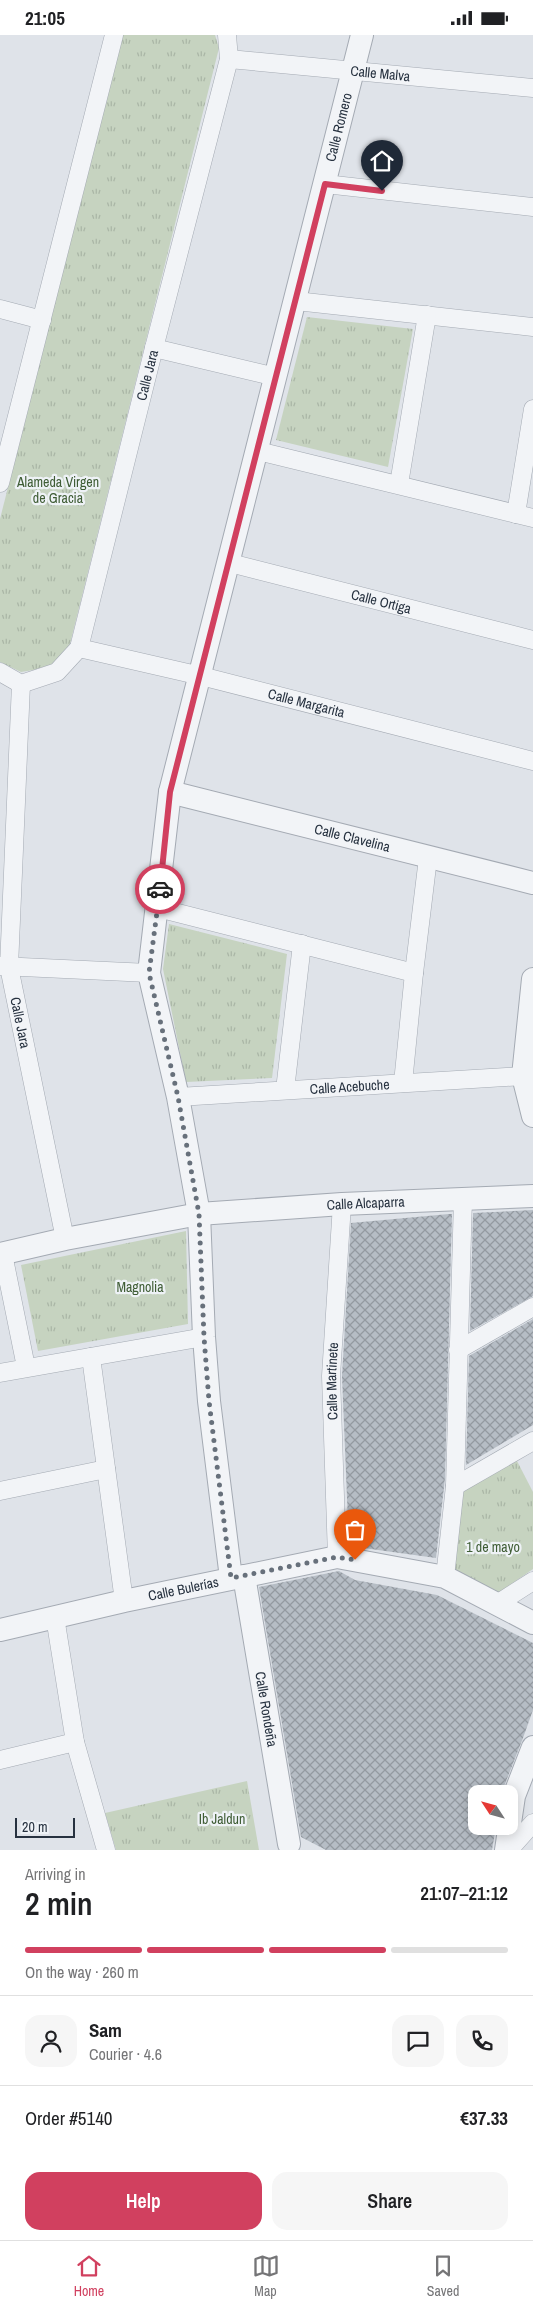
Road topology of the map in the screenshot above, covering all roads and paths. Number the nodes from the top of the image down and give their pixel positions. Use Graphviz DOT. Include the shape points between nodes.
graph roads {
  1 [pos="114,35"];
  2 [pos="227,35"];
  3 [pos="362,35"];
  4 [pos="229,59"];
  5 [pos="354,71"];
  6 [pos="533,88"];
  7 [pos="325,184"];
  8 [pos="533,207"];
  9 [pos="296,301"];
  10 [pos="0,309"];
  11 [pos="427,315"];
  12 [pos="42,320"];
  13 [pos="533,327"];
  14 [pos="154,347"];
  15 [pos="276,377"];
  16 [pos="533,409"];
  17 [pos="258,451"];
  18 [pos="0,483"];
  19 [pos="399,484"];
  20 [pos="516,513"];
  21 [pos="533,518"];
  22 [pos="230,563"];
  23 [pos="533,639"];
  24 [pos="79,648"];
  25 [pos="0,672"];
  26 [pos="201,676"];
  27 [pos="21,684"];
  28 [pos="533,761"];
  29 [pos="170,792"];
  30 [pos="428,858"];
  31 [pos="533,883"];
  32 [pos="158,908"];
  33 [pos="302,944"];
  34 [pos="5,967"];
  35 [pos="149,973"];
  36 [pos="414,973"];
  37 [pos="533,979"];
  38 [pos="523,1076"];
  39 [pos="404,1083"];
  40 [pos="285,1090"];
  41 [pos="178,1097"];
  42 [pos="533,1116"];
  43 [pos="533,1196"];
  44 [pos="463,1198"];
  45 [pos="342,1204"];
  46 [pos="199,1214"];
  47 [pos="65,1239"];
  48 [pos="2,1254"];
  49 [pos="533,1307"];
  50 [pos="204,1337"];
  51 [pos="458,1350"];
  52 [pos="91,1357"];
  53 [pos="26,1367"];
  54 [pos="0,1373"];
  55 [pos="532,1445"];
  56 [pos="106,1469"];
  57 [pos="455,1487"];
  58 [pos="0,1491"];
  59 [pos="337,1557"];
  60 [pos="238,1577"];
  61 [pos="445,1577"];
  62 [pos="533,1581"];
  63 [pos="124,1601"];
  64 [pos="497,1604"];
  65 [pos="55,1617"];
  66 [pos="533,1623"];
  67 [pos="0,1631"];
  68 [pos="75,1742"];
  69 [pos="533,1747"];
  70 [pos="0,1760"];
  71 [pos="533,1823"];
  72 [pos="291,1848"];
  73 [pos="106,1850"];
  74 [pos="508,1850"];
  1 -- 12 [label="street"];
  2 -- 4 [label="street, Calle Jara"];
  3 -- 5 [label="street, Calle Romero"];
  4 -- 5 [label="street, Calle Malva"];
  4 -- 14 [label="street, Calle Jara"];
  5 -- 6 [label="street, Calle Malva"];
  5 -- 7 [label="street, Calle Romero"];
  7 -- 8 [label="street"];
  7 -- 9 [label="street, Calle Romero"];
  9 -- 11 [label="street"];
  9 -- 15 [label="street, Calle Romero"];
  10 -- 12 [label="street"];
  11 -- 13 [label="street"];
  11 -- 19 [label="street"];
  12 -- 18 [label="street"];
  14 -- 15 [label="street"];
  14 -- 24 [label="street, Calle Jara"];
  15 -- 17 [label="street, Calle Romero"];
  16 -- 20 [label="street"];
  17 -- 19 [label="street"];
  17 -- 22 [label="street, Calle Romero"];
  19 -- 20 [label="street"];
  20 -- 21 [label="street"];
  22 -- 23 [label="street, Calle Ortiga"];
  22 -- 26 [label="street, Calle Romero"];
  24 -- 26 [label="street, Calle Margarita"];
  24 -- 27 [label="street, Calle Jara" via="57,672"];
  25 -- 27 [label="street"];
  26 -- 28 [label="street, Calle Margarita"];
  26 -- 29 [label="street, Calle Romero"];
  27 -- 34 [label="street, Calle Jara"];
  29 -- 30 [label="street, Calle Clavelina"];
  29 -- 32 [label="street, Calle Romero"];
  30 -- 31 [label="street, Calle Clavelina"];
  30 -- 36 [label="street"];
  32 -- 33 [label="street"];
  32 -- 35 [label="street, Calle Romero"];
  33 -- 36 [label="street"];
  33 -- 40 [label="street"];
  34 -- 35 [label="street"];
  34 -- 47 [label="street, Calle Jara"];
  35 -- 41 [label="street, Calle Romero"];
  36 -- 39 [label="street"];
  37 -- 38 [label="street"];
  38 -- 39 [label="street, Calle Acebuche"];
  38 -- 42 [label="street"];
  39 -- 40 [label="street, Calle Acebuche"];
  40 -- 41 [label="street, Calle Acebuche"];
  41 -- 46 [label="street, Calle Romero"];
  43 -- 44 [label="street, Calle Alcaparra"];
  44 -- 45 [label="street, Calle Alcaparra"];
  44 -- 51 [label="street"];
  45 -- 46 [label="street, Calle Alcaparra"];
  45 -- 59 [label="street, Calle Martinete" via="330,1376"];
  46 -- 47 [label="street, Calle Alcaparra"];
  46 -- 50 [label="street, Calle Romero"];
  47 -- 48 [label="street, Calle Alcaparra"];
  48 -- 53 [label="street"];
  49 -- 51 [label="street"];
  50 -- 52 [label="street"];
  50 -- 60 [label="street, Calle Rondeña" via="209,1401"];
  51 -- 57 [label="street"];
  52 -- 53 [label="street"];
  52 -- 56 [label="street"];
  53 -- 54 [label="street"];
  55 -- 57 [label="street"];
  56 -- 58 [label="street"];
  56 -- 63 [label="street"];
  57 -- 61 [label="street"];
  59 -- 60 [label="street, Calle Bulerías"];
  59 -- 61 [label="street, Calle Bulerías"];
  60 -- 63 [label="street, Calle Bulerías"];
  60 -- 72 [label="street, Calle Rondeña"];
  61 -- 64 [label="street, Calle Bulerías"];
  62 -- 64 [label="street"];
  63 -- 65 [label="street, Calle Bulerías"];
  64 -- 66 [label="street, Calle Bulerías"];
  65 -- 67 [label="street, Calle Bulerías"];
  65 -- 68 [label="street"];
  68 -- 70 [label="street"];
  68 -- 73 [label="street"];
  69 -- 74 [label="street" via="514,1796"];
  71 -- 74 [label="street"];
}
